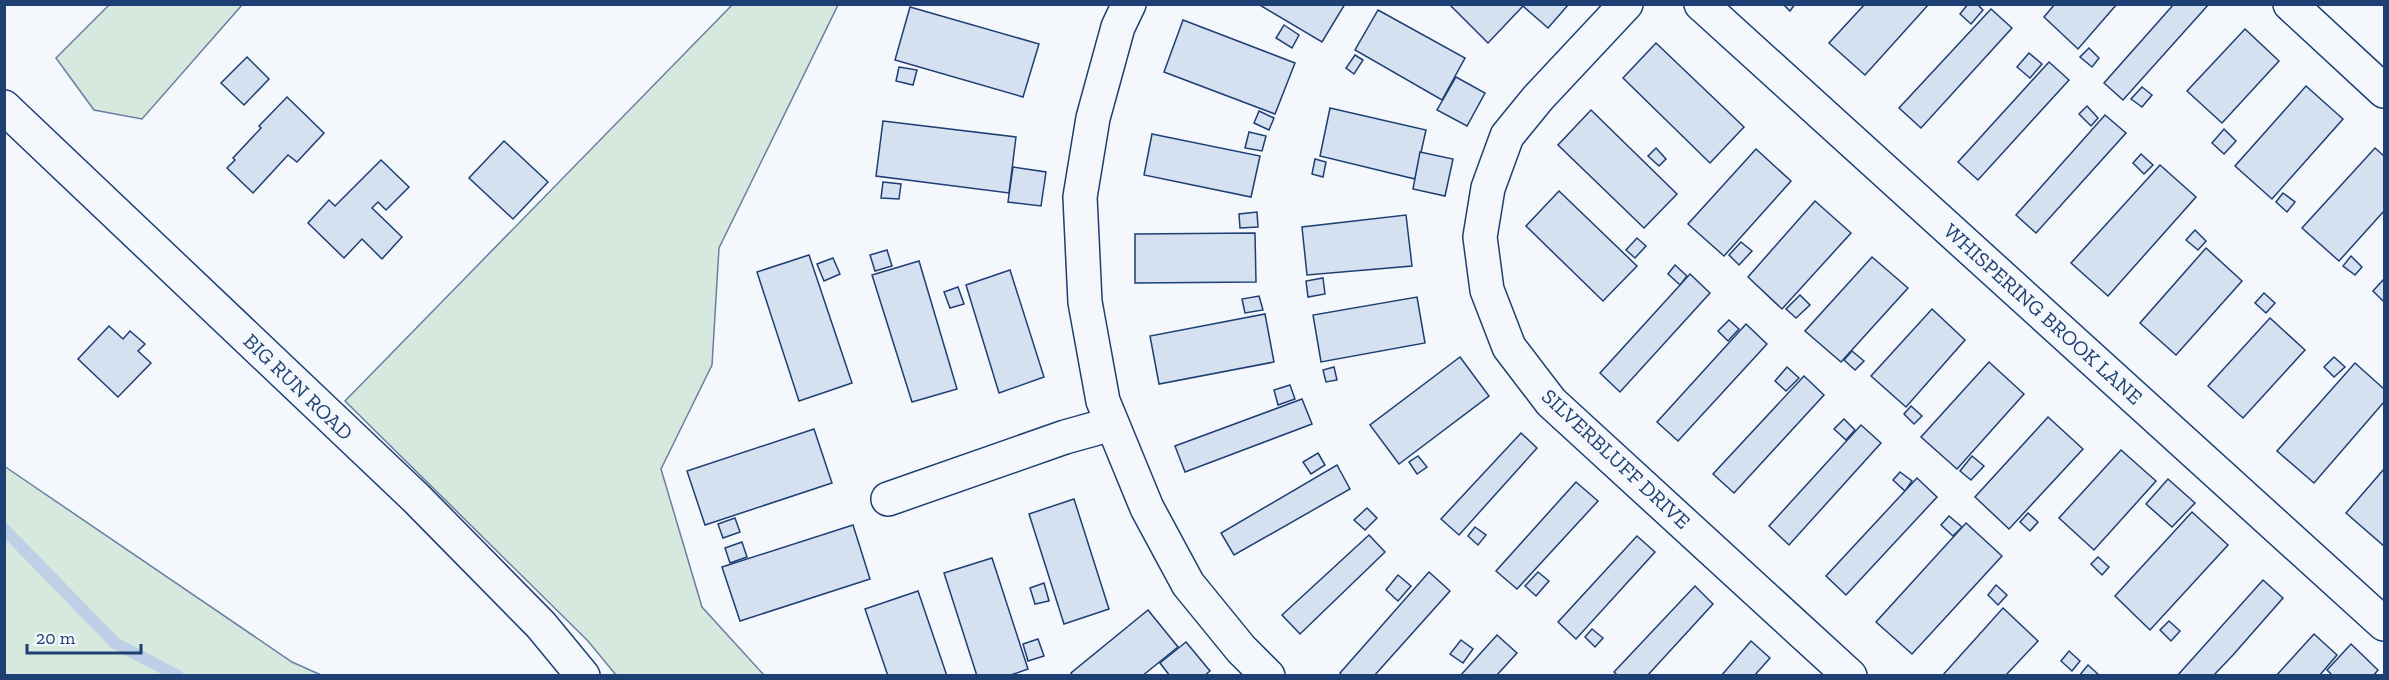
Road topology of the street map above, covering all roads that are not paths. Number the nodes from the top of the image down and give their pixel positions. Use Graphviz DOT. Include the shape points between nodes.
graph roads {
  1 [pos="1129,4"];
  2 [pos="1626,4"];
  3 [pos="1701,4"];
  4 [pos="2290,4"];
  5 [pos="2385,91"];
  6 [pos="4,107"];
  7 [pos="1112,424"];
  8 [pos="888,499"];
  9 [pos="2385,624"];
  10 [pos="583,675"];
  11 [pos="1268,675"];
  12 [pos="1850,675"];
  1 -- 7 [label="street" via="1118,27 1093,117 1080,197 1085,302"];
  2 -- 12 [label="street, SILVERBLUFF DRIVE" via="1507,136 1488,188 1480,237 1487,290 1509,347 1551,402"];
  3 -- 9 [label="street, WHISPERING BROOK LANE"];
  4 -- 5 [label="street"];
  6 -- 10 [label="street, BIG RUN ROAD" via="416,498 541,625"];
  7 -- 8 [label="street" via="1065,436"];
  7 -- 11 [label="street" via="1147,508 1188,584 1241,650"];
}
